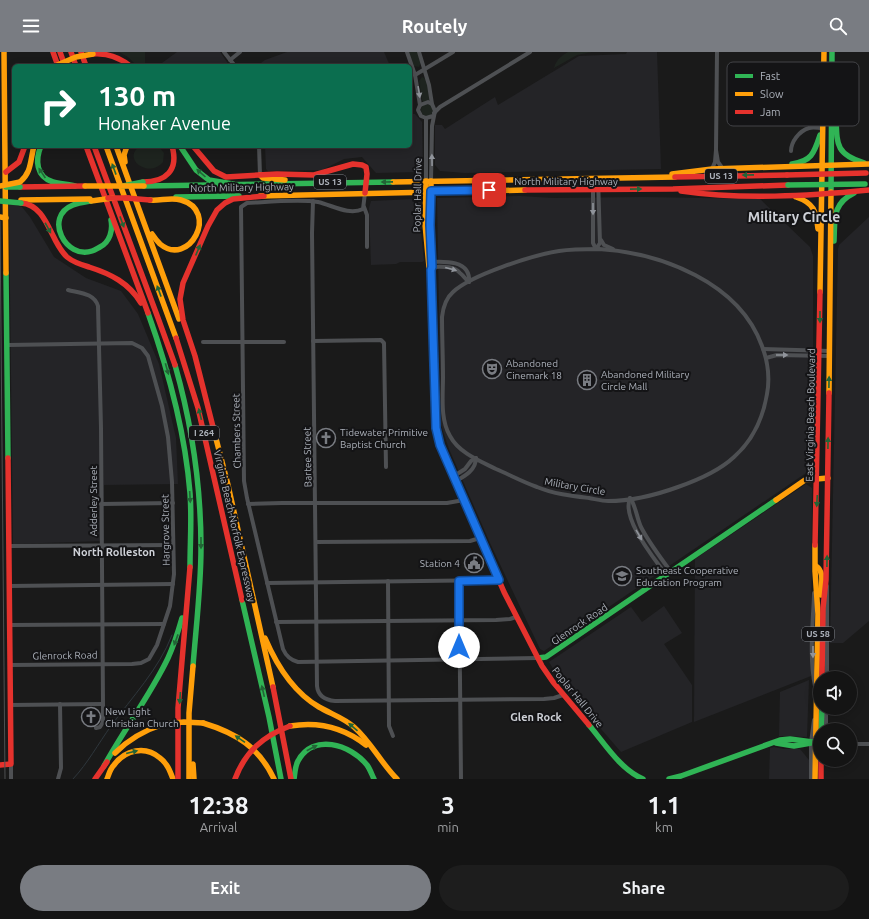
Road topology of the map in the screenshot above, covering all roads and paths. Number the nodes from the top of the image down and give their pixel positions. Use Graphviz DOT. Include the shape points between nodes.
graph roads {
  1 [pos="4,52"];
  2 [pos="53,52"];
  3 [pos="60,52"];
  4 [pos="71,52"];
  5 [pos="80,52"];
  6 [pos="224,52"];
  7 [pos="240,52"];
  8 [pos="406,52"];
  9 [pos="419,52"];
  10 [pos="453,52"];
  11 [pos="530,52"];
  12 [pos="717,52"];
  13 [pos="824,52"];
  14 [pos="230,60"];
  15 [pos="824,62"];
  16 [pos="56,64"];
  17 [pos="60,64"];
  18 [pos="64,64"];
  19 [pos="75,64"];
  20 [pos="85,64"];
  21 [pos="127,64"];
  22 [pos="233,64"];
  23 [pos="411,64"];
  24 [pos="412,67"];
  25 [pos="425,69"];
  26 [pos="415,75"];
  27 [pos="420,105"];
  28 [pos="433,105"];
  29 [pos="440,107"];
  30 [pos="434,114"];
  31 [pos="426,118"];
  32 [pos="832,126"];
  33 [pos="836,126"];
  34 [pos="822,128"];
  35 [pos="24,148"];
  36 [pos="34,148"];
  37 [pos="40,148"];
  38 [pos="84,148"];
  39 [pos="87,148"];
  40 [pos="95,148"];
  41 [pos="107,148"];
  42 [pos="117,148"];
  43 [pos="126,148"];
  44 [pos="172,148"];
  45 [pos="181,148"];
  46 [pos="195,148"];
  47 [pos="259,148"];
  48 [pos="716,150"];
  49 [pos="791,151"];
  50 [pos="869,164"];
  51 [pos="831,165"];
  52 [pos="822,166"];
  53 [pos="748,168"];
  54 [pos="712,169"];
  55 [pos="723,169"];
  56 [pos="6,170"];
  57 [pos="95,170"];
  58 [pos="868,173"];
  59 [pos="260,175"];
  60 [pos="654,177"];
  61 [pos="596,178"];
  62 [pos="429,181"];
  63 [pos="296,182"];
  64 [pos="366,182"];
  65 [pos="867,183"];
  66 [pos="143,184"];
  67 [pos="233,184"];
  68 [pos="20,185"];
  69 [pos="0,186"];
  70 [pos="76,186"];
  71 [pos="673,189"];
  72 [pos="103,190"];
  73 [pos="596,190"];
  74 [pos="867,190"];
  75 [pos="133,191"];
  76 [pos="428,191"];
  77 [pos="831,193"];
  78 [pos="365,194"];
  79 [pos="822,194"];
  80 [pos="787,195"];
  81 [pos="264,196"];
  82 [pos="149,199"];
  83 [pos="91,200"];
  84 [pos="0,201"];
  85 [pos="21,201"];
  86 [pos="313,201"];
  87 [pos="364,207"];
  88 [pos="139,208"];
  89 [pos="0,217"];
  90 [pos="6,218"];
  91 [pos="593,237"];
  92 [pos="600,238"];
  93 [pos="367,247"];
  94 [pos="582,249"];
  95 [pos="596,249"];
  96 [pos="619,251"];
  97 [pos="821,252"];
  98 [pos="430,266"];
  99 [pos="830,278"];
  100 [pos="469,282"];
  101 [pos="68,290"];
  102 [pos="155,332"];
  103 [pos="313,341"];
  104 [pos="203,342"];
  105 [pos="243,342"];
  106 [pos="284,342"];
  107 [pos="99,343"];
  108 [pos="8,345"];
  109 [pos="763,349"];
  110 [pos="820,353"];
  111 [pos="830,354"];
  112 [pos="766,358"];
  113 [pos="201,381"];
  114 [pos="476,458"];
  115 [pos="386,467"];
  116 [pos="818,478"];
  117 [pos="828,478"];
  118 [pos="455,479"];
  119 [pos="630,498"];
  120 [pos="464,500"];
  121 [pos="173,503"];
  122 [pos="315,503"];
  123 [pos="101,504"];
  124 [pos="248,504"];
  125 [pos="480,538"];
  126 [pos="316,542"];
  127 [pos="101,545"];
  128 [pos="173,545"];
  129 [pos="9,546"];
  130 [pos="815,569"];
  131 [pos="668,574"];
  132 [pos="499,580"];
  133 [pos="826,580"];
  134 [pos="459,581"];
  135 [pos="316,582"];
  136 [pos="388,582"];
  137 [pos="267,583"];
  138 [pos="173,584"];
  139 [pos="102,585"];
  140 [pos="10,586"];
  141 [pos="188,589"];
  142 [pos="256,609"];
  143 [pos="823,614"];
  144 [pos="516,617"];
  145 [pos="459,620"];
  146 [pos="388,621"];
  147 [pos="276,622"];
  148 [pos="316,622"];
  149 [pos="103,624"];
  150 [pos="164,624"];
  151 [pos="10,625"];
  152 [pos="538,658"];
  153 [pos="459,660"];
  154 [pos="388,661"];
  155 [pos="302,662"];
  156 [pos="317,662"];
  157 [pos="103,664"];
  158 [pos="120,664"];
  159 [pos="10,665"];
  160 [pos="818,671"];
  161 [pos="822,671"];
  162 [pos="827,671"];
  163 [pos="563,695"];
  164 [pos="460,700"];
  165 [pos="389,701"];
  166 [pos="10,704"];
  167 [pos="60,704"];
  168 [pos="103,704"];
  169 [pos="190,704"];
  170 [pos="96,728"];
  171 [pos="393,736"];
  172 [pos="813,742"];
  173 [pos="857,744"];
  174 [pos="869,744"];
  175 [pos="377,757"];
  176 [pos="11,764"];
  177 [pos="0,765"];
  178 [pos="813,765"];
  179 [pos="104,766"];
  180 [pos="818,767"];
  181 [pos="820,767"];
  182 [pos="822,767"];
  183 [pos="819,778"];
  184 [pos="11,779"];
  185 [pos="58,779"];
  186 [pos="95,779"];
  187 [pos="107,779"];
  188 [pos="173,779"];
  189 [pos="178,779"];
  190 [pos="189,779"];
  191 [pos="194,779"];
  192 [pos="235,779"];
  193 [pos="274,779"];
  194 [pos="281,779"];
  195 [pos="291,779"];
  196 [pos="294,779"];
  197 [pos="374,779"];
  198 [pos="397,779"];
  199 [pos="461,779"];
  200 [pos="643,779"];
  201 [pos="669,779"];
  202 [pos="811,779"];
  1 -- 56 [label="main road"];
  2 -- 16 [label="main road"];
  3 -- 18 [label="main road"];
  4 -- 19 [label="main road"];
  5 -- 20 [label="main road"];
  6 -- 14 [label="street"];
  7 -- 14 [label="street"];
  8 -- 23 [label="street"];
  9 -- 25 [label="street"];
  10 -- 25 [label="street"];
  11 -- 29 [label="street"];
  12 -- 48 [label="street"];
  13 -- 15 [label="main road, East Virginia Beach Boulevard / US 58"];
  14 -- 22 [label="street"];
  17 -- 21 [label="main road, bridge" via="76,57 103,53"];
  24 -- 26 [label="street"];
  25 -- 26 [label="street"];
  25 -- 28 [label="street"];
  26 -- 27 [label="street, one-way"];
  27 -- 28 [label="street" via="428,102"];
  27 -- 31 [label="street" via="418,110 422,117"];
  28 -- 29 [label="street"];
  28 -- 30 [label="street"];
  29 -- 30 [label="street"];
  30 -- 31 [label="street"];
  62 -- 30 [label="street, Poplar Hall Drive, one-way"];
  31 -- 62 [label="street, Poplar Hall Drive"];
  32 -- 51 [label="main road, East Virginia Beach Boulevard / US 58"];
  33 -- 50 [label="main road" via="839,148 847,157"];
  34 -- 49 [label="street" via="803,131 793,141"];
  34 -- 52 [label="main road, East Virginia Beach Boulevard / US 58"];
  34 -- 53 [label="main road" via="816,150 807,160"];
  35 -- 56 [label="main road" via="22,157 15,167"];
  36 -- 68 [label="main road" via="32,167"];
  70 -- 37 [label="main road, one-way" via="48,180 42,175 37,162"];
  38 -- 57 [label="main road"];
  39 -- 57 [label="main road"];
  40 -- 169 [label="main road, I 264, one-way" via="169,348 193,441 201,541"];
  194 -- 41 [label="main road, Virginia Beach-Norfolk Expressway / I 264, one-way" via="196,401 173,327"];
  42 -- 75 [label="main road"];
  43 -- 75 [label="main road" via="125,160"];
  44 -- 66 [label="main road" via="175,158 169,172 160,180"];
  67 -- 45 [label="main road, one-way" via="205,178 196,170"];
  46 -- 59 [label="main road" via="209,167 221,175"];
  47 -- 59 [label="street"];
  48 -- 54 [label="street"];
  48 -- 55 [label="street" via="718,162"];
  50 -- 51 [label="main road"];
  51 -- 52 [label="main road"];
  51 -- 77 [label="main road, East Virginia Beach Boulevard / US 58"];
  52 -- 53 [label="main road"];
  52 -- 79 [label="main road, East Virginia Beach Boulevard / US 58"];
  53 -- 55 [label="main road"];
  54 -- 55 [label="main road"];
  54 -- 60 [label="main road"];
  56 -- 90 [label="main road"];
  57 -- 72 [label="main road"];
  58 -- 60 [label="main road, North Military Highway / US 13, one-way, bridge"];
  59 -- 63 [label="main road" via="263,178"];
  59 -- 64 [label="main road" via="314,175 357,164 366,167"];
  60 -- 61 [label="main road, North Military Highway / US 13"];
  61 -- 62 [label="main road, North Military Highway / US 13"];
  61 -- 73 [label="street"];
  62 -- 64 [label="main road, North Military Highway / US 13, one-way"];
  62 -- 76 [label="main road, Poplar Hall Drive"];
  63 -- 64 [label="main road, North Military Highway / US 13"];
  63 -- 67 [label="main road, North Military Highway / US 13"];
  64 -- 78 [label="main road"];
  65 -- 71 [label="main road, North Military Highway / US 13, bridge"];
  66 -- 67 [label="main road, North Military Highway / US 13"];
  66 -- 70 [label="main road, bridge"];
  68 -- 69 [label="main road, bridge"];
  68 -- 70 [label="main road"];
  73 -- 71 [label="main road, North Military Highway / US 13, one-way"];
  71 -- 80 [label="main road" via="709,195"];
  72 -- 83 [label="main road" via="112,227 110,236 103,246 85,252 68,246 58,228 64,211 72,205"];
  72 -- 102 [label="main road"];
  73 -- 76 [label="main road, North Military Highway / US 13"];
  73 -- 91 [label="street, one-way"];
  73 -- 92 [label="street"];
  74 -- 77 [label="main road"];
  74 -- 99 [label="main road" via="847,196 838,206"];
  75 -- 88 [label="main road"];
  76 -- 78 [label="main road, North Military Highway / US 13"];
  76 -- 98 [label="main road, Poplar Hall Drive" via="425,235"];
  77 -- 79 [label="main road"];
  77 -- 99 [label="main road, East Virginia Beach Boulevard / US 58"];
  78 -- 81 [label="main road, North Military Highway / US 13"];
  78 -- 87 [label="street"];
  79 -- 80 [label="main road"];
  79 -- 97 [label="main road, East Virginia Beach Boulevard / US 58"];
  80 -- 97 [label="main road" via="802,198 813,206"];
  81 -- 82 [label="main road, North Military Highway / US 13"];
  113 -- 81 [label="main road, one-way" via="196,356 181,313 183,284 217,210 233,199"];
  82 -- 83 [label="main road, bridge"];
  82 -- 88 [label="main road" via="180,200 194,209 200,224 191,244 174,249 160,245"];
  83 -- 85 [label="main road"];
  84 -- 85 [label="main road, bridge"];
  85 -- 102 [label="main road, one-way" via="38,211 58,246 67,256 127,284 141,302"];
  86 -- 87 [label="street" via="354,211"];
  86 -- 103 [label="street, Bartee Street"];
  86 -- 105 [label="street, Chambers Street" via="247,203 241,207"];
  87 -- 93 [label="street" via="367,215"];
  88 -- 113 [label="main road"];
  89 -- 90 [label="main road"];
  90 -- 108 [label="main road"];
  91 -- 94 [label="street" via="590,245"];
  91 -- 95 [label="street"];
  92 -- 95 [label="street" via="600,246"];
  92 -- 96 [label="street, Military Circle" via="604,245"];
  94 -- 95 [label="street, Military Circle"];
  94 -- 100 [label="street, Military Circle" via="557,251 530,258"];
  95 -- 96 [label="street, Military Circle"];
  96 -- 109 [label="street, Military Circle" via="669,264 713,287 732,301 746,316"];
  97 -- 110 [label="main road, East Virginia Beach Boulevard / US 58, one-way"];
  98 -- 100 [label="street" via="454,268"];
  98 -- 118 [label="main road, Poplar Hall Drive" via="436,428 440,445"];
  99 -- 111 [label="main road, East Virginia Beach Boulevard / US 58"];
  100 -- 114 [label="street, Military Circle" via="450,296 442,310 444,416 452,440"];
  101 -- 107 [label="street, Adderley Street" via="89,295 97,302"];
  102 -- 141 [label="main road, one-way" via="176,402 189,484 191,535"];
  103 -- 115 [label="street" via="380,340 384,344"];
  103 -- 122 [label="street, Bartee Street"];
  104 -- 105 [label="street"];
  105 -- 106 [label="street"];
  105 -- 124 [label="street, Chambers Street" via="244,481"];
  107 -- 108 [label="street, Hargrove Street"];
  107 -- 121 [label="street, Hargrove Street" via="132,343 147,353 168,437"];
  107 -- 123 [label="street, Adderley Street"];
  108 -- 129 [label="main road"];
  109 -- 110 [label="street"];
  109 -- 112 [label="street, Military Circle"];
  110 -- 111 [label="street"];
  112 -- 110 [label="street, one-way"];
  110 -- 116 [label="main road, East Virginia Beach Boulevard / US 58"];
  117 -- 111 [label="main road, East Virginia Beach Boulevard / US 58, one-way"];
  112 -- 119 [label="street, Military Circle" via="769,384 764,411 750,440 740,451 725,465 694,481 672,489"];
  113 -- 142 [label="main road"];
  114 -- 118 [label="street" via="469,473"];
  114 -- 119 [label="street, Military Circle" via="544,490 604,500"];
  116 -- 117 [label="main road, Glenrock Road"];
  116 -- 130 [label="main road, East Virginia Beach Boulevard / US 58, one-way"];
  116 -- 131 [label="main road, Glenrock Road" via="805,480"];
  133 -- 117 [label="main road, East Virginia Beach Boulevard / US 58, one-way"];
  118 -- 120 [label="main road, Poplar Hall Drive"];
  119 -- 131 [label="street" via="629,508 637,532"];
  120 -- 122 [label="street"];
  120 -- 125 [label="main road, Poplar Hall Drive"];
  121 -- 123 [label="street"];
  121 -- 128 [label="street, Hargrove Street"];
  122 -- 124 [label="street"];
  122 -- 126 [label="street, Bartee Street"];
  123 -- 127 [label="street, Adderley Street"];
  124 -- 137 [label="street, Chambers Street"];
  125 -- 126 [label="street" via="470,541"];
  125 -- 132 [label="main road, Poplar Hall Drive"];
  126 -- 135 [label="street, Bartee Street"];
  127 -- 128 [label="street"];
  127 -- 129 [label="street"];
  127 -- 139 [label="street, Adderley Street"];
  128 -- 138 [label="street, Hargrove Street"];
  129 -- 140 [label="main road"];
  130 -- 143 [label="main road" via="819,568 822,574"];
  130 -- 160 [label="main road, East Virginia Beach Boulevard / US 58, one-way"];
  131 -- 152 [label="main road, Glenrock Road" via="546,657"];
  132 -- 134 [label="street"];
  132 -- 144 [label="main road, Poplar Hall Drive"];
  133 -- 143 [label="main road, East Virginia Beach Boulevard / US 58"];
  133 -- 162 [label="street"];
  134 -- 136 [label="street"];
  134 -- 145 [label="street"];
  135 -- 136 [label="street"];
  135 -- 137 [label="street"];
  135 -- 148 [label="street, Bartee Street"];
  136 -- 146 [label="street"];
  137 -- 147 [label="street, Chambers Street"];
  138 -- 139 [label="street"];
  138 -- 150 [label="street, Hargrove Street"];
  139 -- 140 [label="street"];
  139 -- 149 [label="street, Adderley Street"];
  140 -- 151 [label="main road"];
  141 -- 179 [label="main road, one-way" via="181,624 171,653 158,679"];
  141 -- 189 [label="main road, one-way" via="178,725"];
  175 -- 142 [label="main road, one-way" via="351,724 308,699 288,680 273,656"];
  142 -- 195 [label="main road"];
  143 -- 161 [label="main road, East Virginia Beach Boulevard / US 58"];
  144 -- 145 [label="street"];
  144 -- 152 [label="main road, Poplar Hall Drive"];
  145 -- 146 [label="street"];
  145 -- 153 [label="street"];
  146 -- 148 [label="street"];
  146 -- 154 [label="street"];
  147 -- 148 [label="street"];
  147 -- 155 [label="street, Chambers Street" via="284,653 290,659"];
  148 -- 156 [label="street, Bartee Street"];
  149 -- 150 [label="street"];
  149 -- 151 [label="street"];
  149 -- 157 [label="street, Adderley Street"];
  150 -- 158 [label="street, Hargrove Street" via="158,645 149,659 141,663"];
  151 -- 159 [label="main road"];
  152 -- 153 [label="street, Glenrock Road"];
  152 -- 163 [label="main road, Poplar Hall Drive" via="546,674"];
  153 -- 154 [label="street, Glenrock Road"];
  153 -- 164 [label="street"];
  154 -- 156 [label="street, Glenrock Road"];
  154 -- 165 [label="street"];
  155 -- 156 [label="street, Glenrock Road"];
  156 -- 165 [label="street, Bartee Street" via="318,692 325,699"];
  157 -- 158 [label="street, Glenrock Road"];
  157 -- 159 [label="street, Glenrock Road"];
  157 -- 168 [label="street, Adderley Street"];
  159 -- 166 [label="main road"];
  163 -- 164 [label="street" via="544,699"];
  163 -- 200 [label="main road, Poplar Hall Drive" via="624,767"];
  164 -- 165 [label="street"];
  164 -- 199 [label="street"];
  165 -- 171 [label="street" via="389,726"];
  166 -- 167 [label="street"];
  166 -- 176 [label="main road"];
  167 -- 168 [label="street"];
  167 -- 185 [label="street" via="61,768"];
  168 -- 170 [label="street, Adderley Street" via="103,722"];
  169 -- 190 [label="main road, I 264"];
  169 -- 191 [label="main road"];
  172 -- 201 [label="main road" via="782,740"];
  173 -- 174 [label="street"];
  175 -- 192 [label="main road, bridge" via="358,739 337,728 314,723 290,726 271,734 254,747 243,760"];
  175 -- 198 [label="main road"];
  176 -- 177 [label="main road"];
  176 -- 184 [label="street"];
  178 -- 202 [label="street"];
  179 -- 186 [label="main road"];
  193 -- 179 [label="main road, one-way, bridge" via="251,747 231,733 203,723 164,724 143,732 115,752"];
  180 -- 183 [label="main road, East Virginia Beach Boulevard / US 58"];
  181 -- 183 [label="main road"];
  182 -- 183 [label="street"];
  187 -- 188 [label="main road, one-way" via="118,759 140,751 150,752 163,760 169,767"];
  196 -- 197 [label="main road, one-way" via="296,765 301,756 313,746 327,743 346,748 358,756 370,769"];
}
